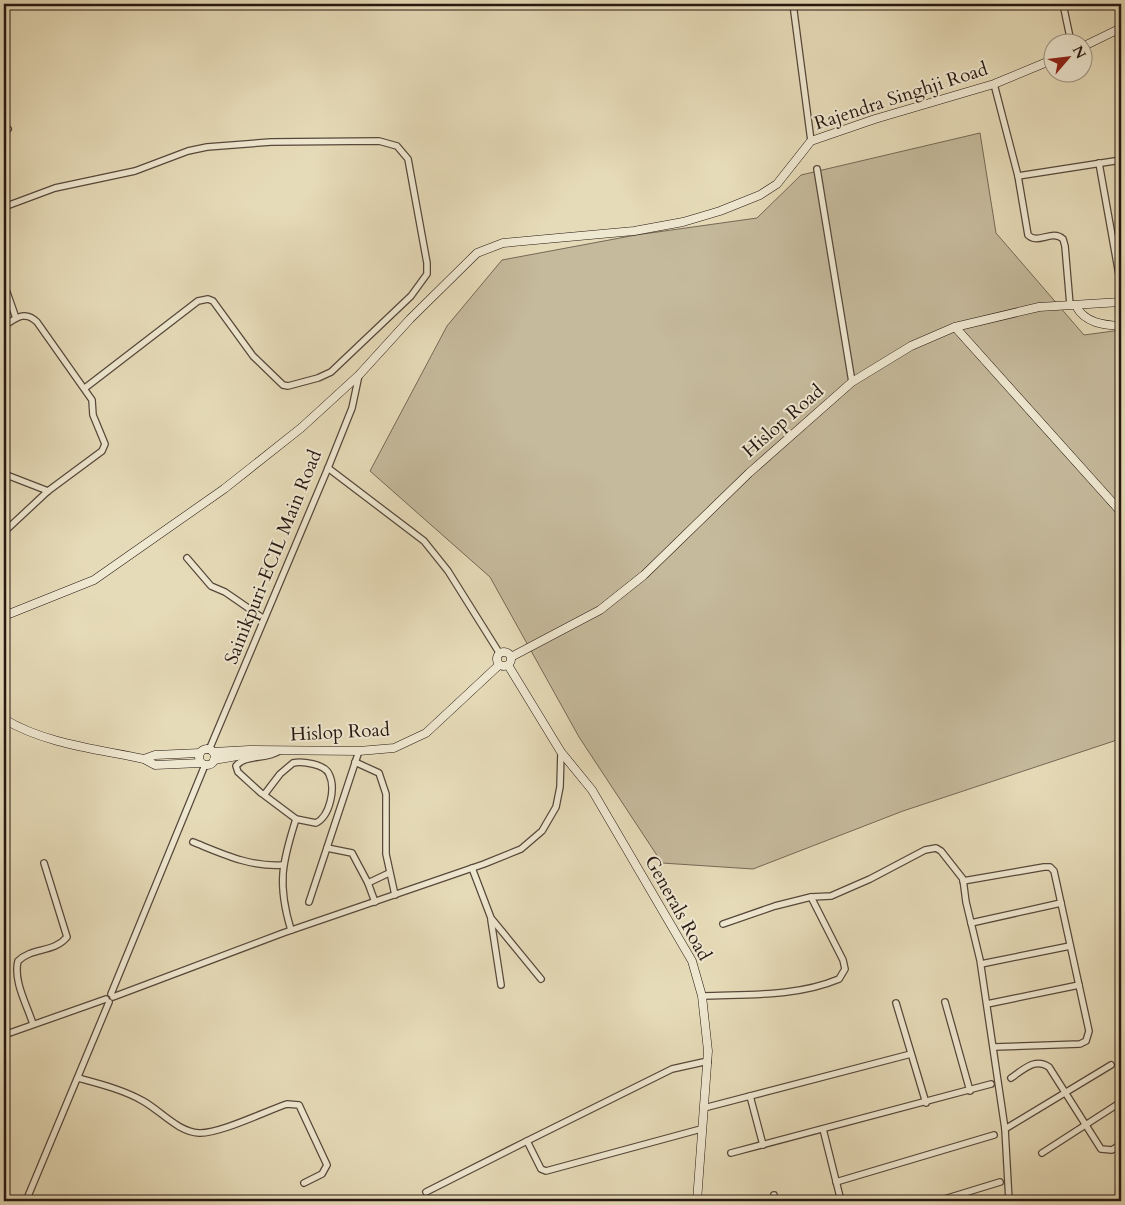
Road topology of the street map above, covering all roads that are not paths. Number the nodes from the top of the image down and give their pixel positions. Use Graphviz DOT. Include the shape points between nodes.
graph roads {
  1 [pos="793,4"];
  2 [pos="1063,4"];
  3 [pos="1121,28"];
  4 [pos="1069,32"];
  5 [pos="1092,42"];
  6 [pos="1042,64"];
  7 [pos="994,84"];
  8 [pos="811,141"];
  9 [pos="1121,160"];
  10 [pos="1099,163"];
  11 [pos="817,170"];
  12 [pos="1018,176"];
  13 [pos="4,207"];
  14 [pos="4,284"];
  15 [pos="1121,286"];
  16 [pos="1121,302"];
  17 [pos="1073,305"];
  18 [pos="16,318"];
  19 [pos="4,326"];
  20 [pos="1121,326"];
  21 [pos="955,327"];
  22 [pos="359,375"];
  23 [pos="852,382"];
  24 [pos="85,388"];
  25 [pos="328,468"];
  26 [pos="4,474"];
  27 [pos="48,491"];
  28 [pos="1121,512"];
  29 [pos="4,532"];
  30 [pos="188,558"];
  31 [pos="4,616"];
  32 [pos="264,619"];
  33 [pos="500,654"];
  34 [pos="511,657"];
  35 [pos="504,665"];
  36 [pos="4,719"];
  37 [pos="279,751"];
  38 [pos="359,751"];
  39 [pos="561,752"];
  40 [pos="200,753"];
  41 [pos="212,754"];
  42 [pos="144,759"];
  43 [pos="355,762"];
  44 [pos="203,764"];
  45 [pos="264,795"];
  46 [pos="296,819"];
  47 [pos="193,842"];
  48 [pos="327,848"];
  49 [pos="44,862"];
  50 [pos="282,865"];
  51 [pos="472,868"];
  52 [pos="389,873"];
  53 [pos="963,881"];
  54 [pos="368,883"];
  55 [pos="395,895"];
  56 [pos="811,897"];
  57 [pos="310,902"];
  58 [pos="375,902"];
  59 [pos="1061,902"];
  60 [pos="491,918"];
  61 [pos="971,923"];
  62 [pos="723,924"];
  63 [pos="290,930"];
  64 [pos="1070,946"];
  65 [pos="981,964"];
  66 [pos="542,979"];
  67 [pos="501,985"];
  68 [pos="1079,985"];
  69 [pos="702,996"];
  70 [pos="110,998"];
  71 [pos="945,1002"];
  72 [pos="896,1003"];
  73 [pos="987,1004"];
  74 [pos="33,1024"];
  75 [pos="4,1034"];
  76 [pos="994,1047"];
  77 [pos="911,1054"];
  78 [pos="708,1061"];
  79 [pos="1111,1065"];
  80 [pos="78,1078"];
  81 [pos="1011,1078"];
  82 [pos="991,1084"];
  83 [pos="970,1091"];
  84 [pos="1065,1093"];
  85 [pos="750,1096"];
  86 [pos="1121,1102"];
  87 [pos="926,1103"];
  88 [pos="704,1108"];
  89 [pos="1086,1125"];
  90 [pos="701,1129"];
  91 [pos="823,1129"];
  92 [pos="1005,1129"];
  93 [pos="994,1135"];
  94 [pos="527,1141"];
  95 [pos="1121,1144"];
  96 [pos="763,1145"];
  97 [pos="731,1153"];
  98 [pos="1042,1153"];
  99 [pos="836,1182"];
  100 [pos="1000,1182"];
  101 [pos="304,1183"];
  102 [pos="426,1192"];
  103 [pos="26,1201"];
  104 [pos="697,1201"];
  105 [pos="841,1201"];
  106 [pos="938,1201"];
  107 [pos="1009,1201"];
  1 -- 8 [label="street"];
  2 -- 4 [label="street"];
  3 -- 5 [label="street"];
  6 -- 7 [label="street, Rajendra Singhji Road"];
  7 -- 8 [label="street, Rajendra Singhji Road"];
  7 -- 12 [label="street"];
  8 -- 22 [label="street, Rajendra Singhji Road" via="777,184 760,195 720,211 634,231 503,243 477,253 416,311"];
  9 -- 10 [label="street"];
  10 -- 12 [label="street"];
  10 -- 15 [label="street"];
  11 -- 23 [label="street"];
  12 -- 17 [label="street" via="1028,234 1037,239 1054,235 1063,239"];
  13 -- 24 [label="street" via="55,188 135,171 188,151 207,148 271,142 379,141 397,146 408,159 428,263 427,274 411,296 331,372 283,385 254,356 213,301 208,299 198,301"];
  14 -- 18 [label="street"];
  16 -- 17 [label="street, Hislop Road"];
  17 -- 20 [label="street" via="1089,321"];
  17 -- 21 [label="street, Hislop Road" via="1039,307"];
  18 -- 19 [label="street"];
  18 -- 24 [label="street" via="28,315 37,322"];
  21 -- 23 [label="street, Hislop Road" via="911,346"];
  21 -- 28 [label="street"];
  22 -- 25 [label="street, Sainikpuri-ECIL Main Road" via="352,408"];
  22 -- 31 [label="street, Rajendra Singhji Road" via="252,467 117,565 94,580"];
  23 -- 34 [label="street, Hislop Road" via="749,473 644,576 600,610"];
  24 -- 27 [label="street" via="92,400 93,415 104,438 104,448"];
  25 -- 32 [label="street, Sainikpuri-ECIL Main Road"];
  25 -- 33 [label="street" via="429,546"];
  26 -- 27 [label="street"];
  27 -- 29 [label="street"];
  30 -- 32 [label="street" via="211,586"];
  32 -- 41 [label="street, Sainikpuri-ECIL Main Road"];
  33 -- 34 [label="street" via="506,652"];
  33 -- 35 [label="street" via="497,659"];
  34 -- 35 [label="street"];
  35 -- 38 [label="street, Hislop Road" via="426,733 394,748"];
  35 -- 39 [label="street, Generals Road"];
  36 -- 42 [label="street" via="20,729 61,741"];
  37 -- 38 [label="street, Hislop Road"];
  37 -- 41 [label="street, Hislop Road"];
  37 -- 45 [label="street" via="269,757 242,761 236,766 238,772"];
  38 -- 43 [label="street"];
  39 -- 51 [label="street" via="559,797 542,831 521,849"];
  39 -- 69 [label="street, Generals Road" via="592,790 678,933 692,961"];
  40 -- 41 [label="street"];
  40 -- 42 [label="street" via="155,755"];
  40 -- 44 [label="street"];
  41 -- 44 [label="street"];
  42 -- 44 [label="street" via="155,765"];
  43 -- 48 [label="street"];
  43 -- 52 [label="street" via="379,774 385,788"];
  44 -- 70 [label="street"];
  45 -- 46 [label="street"];
  45 -- 46 [label="street" via="280,774 296,762 326,769 331,786 324,818 316,823"];
  46 -- 50 [label="street"];
  47 -- 50 [label="street" via="259,865"];
  48 -- 54 [label="street" via="352,852"];
  48 -- 57 [label="street"];
  49 -- 74 [label="street" via="67,937 57,946 31,953 18,961 16,969"];
  50 -- 63 [label="street" via="283,897"];
  51 -- 55 [label="street"];
  51 -- 60 [label="street"];
  52 -- 54 [label="street"];
  52 -- 55 [label="street"];
  53 -- 56 [label="street" via="941,851 929,848 831,896"];
  53 -- 59 [label="street" via="1050,868 1054,871"];
  53 -- 61 [label="street"];
  54 -- 58 [label="street"];
  55 -- 58 [label="street"];
  56 -- 62 [label="street"];
  56 -- 69 [label="street" via="843,960 845,969 839,979 783,993"];
  58 -- 63 [label="street"];
  59 -- 61 [label="street"];
  59 -- 64 [label="street"];
  60 -- 66 [label="street"];
  60 -- 67 [label="street"];
  61 -- 65 [label="street"];
  63 -- 70 [label="street"];
  64 -- 65 [label="street"];
  64 -- 68 [label="street"];
  65 -- 73 [label="street"];
  68 -- 73 [label="street"];
  68 -- 76 [label="street" via="1089,1031 1086,1041 1080,1044"];
  69 -- 78 [label="street, Generals Road"];
  70 -- 74 [label="street"];
  70 -- 80 [label="street"];
  71 -- 83 [label="street"];
  72 -- 77 [label="street"];
  73 -- 76 [label="street"];
  74 -- 75 [label="street"];
  76 -- 92 [label="street"];
  77 -- 85 [label="street"];
  77 -- 87 [label="street"];
  78 -- 88 [label="street, Generals Road"];
  78 -- 94 [label="street" via="672,1069"];
  79 -- 84 [label="street"];
  80 -- 101 [label="street" via="144,1102 172,1122 198,1133 287,1104 299,1105 327,1165 322,1174"];
  80 -- 103 [label="street"];
  81 -- 84 [label="street" via="1034,1063 1043,1063"];
  82 -- 83 [label="street"];
  83 -- 87 [label="street"];
  84 -- 89 [label="street"];
  84 -- 92 [label="street"];
  85 -- 88 [label="street"];
  85 -- 96 [label="street"];
  86 -- 89 [label="street"];
  87 -- 91 [label="street"];
  88 -- 90 [label="street, Generals Road"];
  89 -- 95 [label="street" via="1101,1149 1112,1150"];
  89 -- 98 [label="street"];
  90 -- 94 [label="street" via="546,1171 541,1169"];
  90 -- 104 [label="street, Generals Road"];
  91 -- 96 [label="street"];
  91 -- 99 [label="street"];
  92 -- 107 [label="street"];
  93 -- 99 [label="street"];
  94 -- 102 [label="street"];
  96 -- 97 [label="street"];
  99 -- 105 [label="street"];
  100 -- 106 [label="street"];
}
